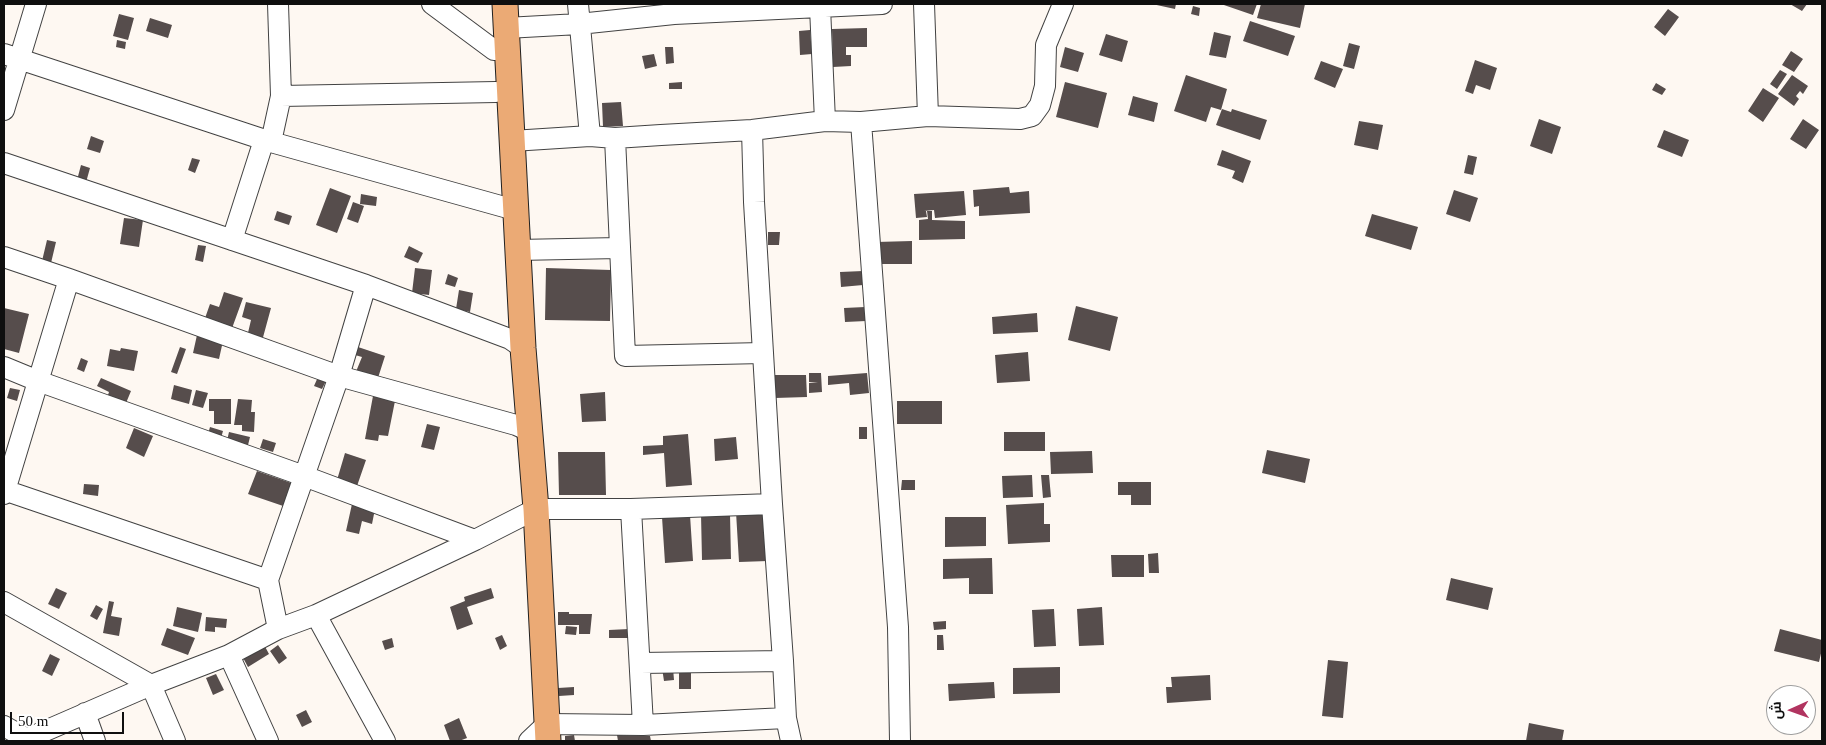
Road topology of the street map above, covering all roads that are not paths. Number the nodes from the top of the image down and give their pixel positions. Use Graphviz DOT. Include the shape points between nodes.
graph roads {
  1 [pos="36,4"];
  2 [pos="278,4"];
  3 [pos="432,4"];
  4 [pos="492,4"];
  5 [pos="578,4"];
  6 [pos="882,4"];
  7 [pos="924,4"];
  8 [pos="1063,4"];
  9 [pos="820,7"];
  10 [pos="673,9"];
  11 [pos="505,16"];
  12 [pos="579,24"];
  13 [pos="494,50"];
  14 [pos="11,56"];
  15 [pos="496,92"];
  16 [pos="281,96"];
  17 [pos="4,110"];
  18 [pos="928,116"];
  19 [pos="825,121"];
  20 [pos="861,122"];
  21 [pos="752,130"];
  22 [pos="590,136"];
  23 [pos="615,138"];
  24 [pos="268,141"];
  25 [pos="512,141"];
  26 [pos="4,163"];
  27 [pos="508,208"];
  28 [pos="232,240"];
  29 [pos="619,248"];
  30 [pos="517,250"];
  31 [pos="4,258"];
  32 [pos="69,279"];
  33 [pos="366,285"];
  34 [pos="517,343"];
  35 [pos="763,352"];
  36 [pos="4,368"];
  37 [pos="338,376"];
  38 [pos="38,381"];
  39 [pos="522,428"];
  40 [pos="304,476"];
  41 [pos="4,492"];
  42 [pos="772,504"];
  43 [pos="631,509"];
  44 [pos="529,512"];
  45 [pos="475,540"];
  46 [pos="268,580"];
  47 [pos="4,602"];
  48 [pos="316,615"];
  49 [pos="278,629"];
  50 [pos="228,655"];
  51 [pos="783,661"];
  52 [pos="640,663"];
  53 [pos="151,685"];
  54 [pos="85,713"];
  55 [pos="786,718"];
  56 [pos="643,725"];
  57 [pos="4,726"];
  58 [pos="538,737"];
  59 [pos="25,740"];
  60 [pos="96,741"];
  61 [pos="175,741"];
  62 [pos="268,741"];
  63 [pos="385,741"];
  64 [pos="791,741"];
  65 [pos="900,741"];
  1 -- 14 [label="street"];
  2 -- 16 [label="street"];
  3 -- 13 [label="street"];
  4 -- 13 [label="main road"];
  5 -- 12 [label="street"];
  6 -- 9 [label="street"];
  7 -- 18 [label="street"];
  8 -- 18 [label="street" via="1046,45 1045,86 1040,105 1032,116 1020,119"];
  9 -- 10 [label="street"];
  9 -- 19 [label="street"];
  10 -- 12 [label="street"];
  11 -- 12 [label="street"];
  11 -- 25 [label="main road"];
  12 -- 22 [label="street"];
  13 -- 15 [label="main road"];
  14 -- 17 [label="street"];
  14 -- 24 [label="street"];
  15 -- 16 [label="street"];
  15 -- 27 [label="main road"];
  16 -- 24 [label="street"];
  18 -- 20 [label="street"];
  19 -- 20 [label="street"];
  19 -- 21 [label="street"];
  20 -- 65 [label="street" via="898,627"];
  21 -- 23 [label="street"];
  21 -- 35 [label="street"];
  22 -- 23 [label="street"];
  22 -- 25 [label="street"];
  23 -- 29 [label="street"];
  24 -- 27 [label="street"];
  24 -- 28 [label="street"];
  25 -- 27 [label="main road"];
  26 -- 28 [label="street"];
  27 -- 30 [label="main road"];
  27 -- 34 [label="main road"];
  28 -- 33 [label="street"];
  29 -- 30 [label="street"];
  29 -- 35 [label="street" via="624,356"];
  30 -- 34 [label="main road"];
  31 -- 32 [label="street"];
  32 -- 37 [label="street"];
  32 -- 38 [label="street"];
  33 -- 34 [label="street"];
  33 -- 37 [label="street"];
  34 -- 39 [label="main road"];
  35 -- 42 [label="street"];
  36 -- 38 [label="street"];
  37 -- 39 [label="street"];
  37 -- 40 [label="street"];
  38 -- 40 [label="street"];
  38 -- 41 [label="street"];
  39 -- 44 [label="main road"];
  40 -- 45 [label="street"];
  40 -- 46 [label="street"];
  41 -- 46 [label="street"];
  42 -- 43 [label="street"];
  42 -- 51 [label="street"];
  43 -- 44 [label="street"];
  43 -- 52 [label="street"];
  44 -- 45 [label="street"];
  44 -- 58 [label="main road"];
  45 -- 48 [label="street"];
  46 -- 49 [label="street"];
  47 -- 53 [label="street"];
  48 -- 49 [label="street"];
  48 -- 63 [label="street"];
  49 -- 50 [label="street"];
  50 -- 53 [label="street"];
  50 -- 62 [label="street"];
  51 -- 52 [label="street"];
  51 -- 55 [label="street"];
  52 -- 56 [label="street"];
  53 -- 54 [label="street"];
  53 -- 61 [label="street"];
  54 -- 59 [label="street"];
  54 -- 60 [label="street"];
  55 -- 56 [label="street"];
  55 -- 64 [label="street"];
  56 -- 58 [label="street"];
  57 -- 59 [label="street"];
}
